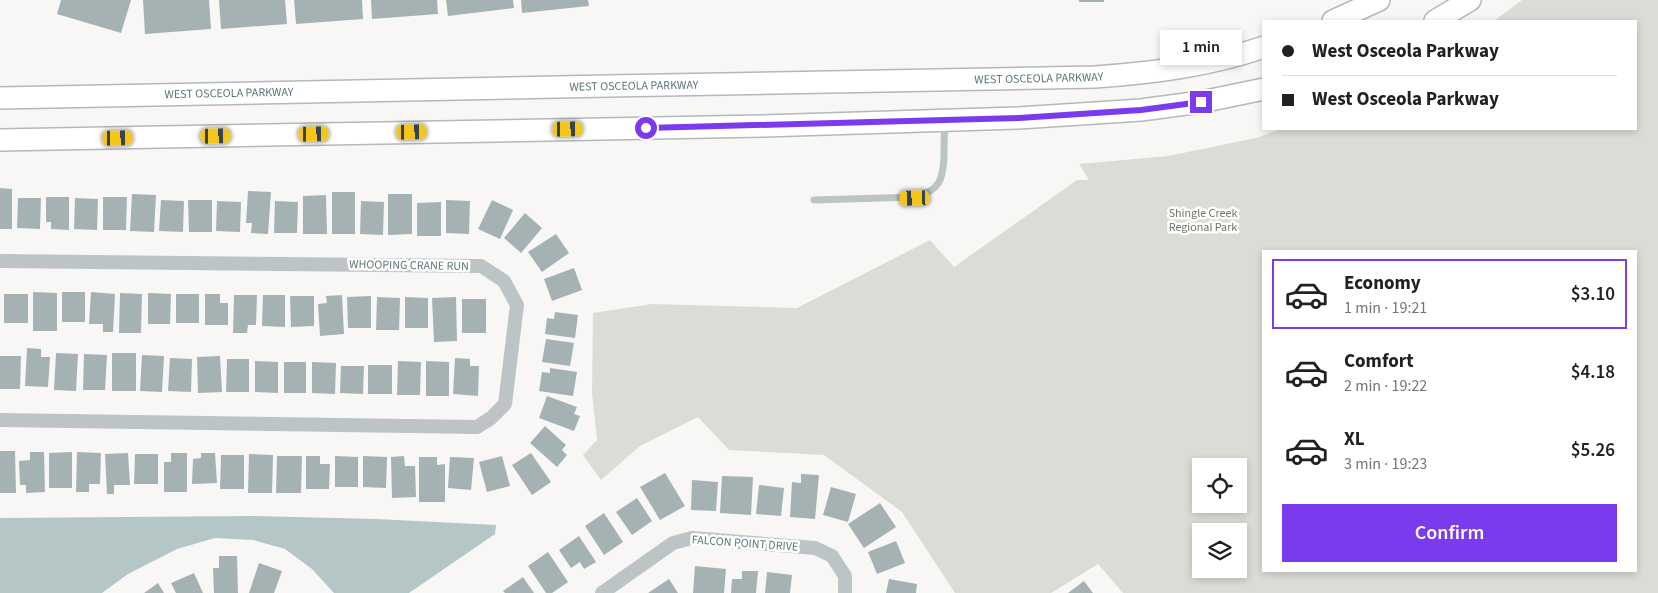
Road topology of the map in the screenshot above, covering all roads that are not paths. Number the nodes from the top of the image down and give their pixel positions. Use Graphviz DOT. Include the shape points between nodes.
graph roads {
  1 [pos="1379,0"];
  2 [pos="1470,0"];
  3 [pos="1336,20"];
  4 [pos="1437,20"];
  5 [pos="1262,48"];
  6 [pos="1262,89"];
  7 [pos="0,98"];
  8 [pos="945,120"];
  9 [pos="0,140"];
  10 [pos="814,200"];
  11 [pos="0,261"];
  12 [pos="0,420"];
  13 [pos="602,593"];
  14 [pos="845,593"];
  1 -- 3 [label="main road"];
  2 -- 4 [label="main road"];
  5 -- 7 [label="main road, WEST OSCEOLA PARKWAY" via="1194,66 1095,77"];
  6 -- 8 [label="main road" via="1141,110"];
  8 -- 9 [label="main road"];
  8 -- 10 [label="lane" via="943,174 926,194 915,198"];
  11 -- 12 [label="street, WHOOPING CRANE RUN" via="481,266 504,281 517,305 505,404 476,427"];
  13 -- 14 [label="street, FALCON POINT DRIVE" via="673,543 692,538 815,548 832,556 845,576"];
}
